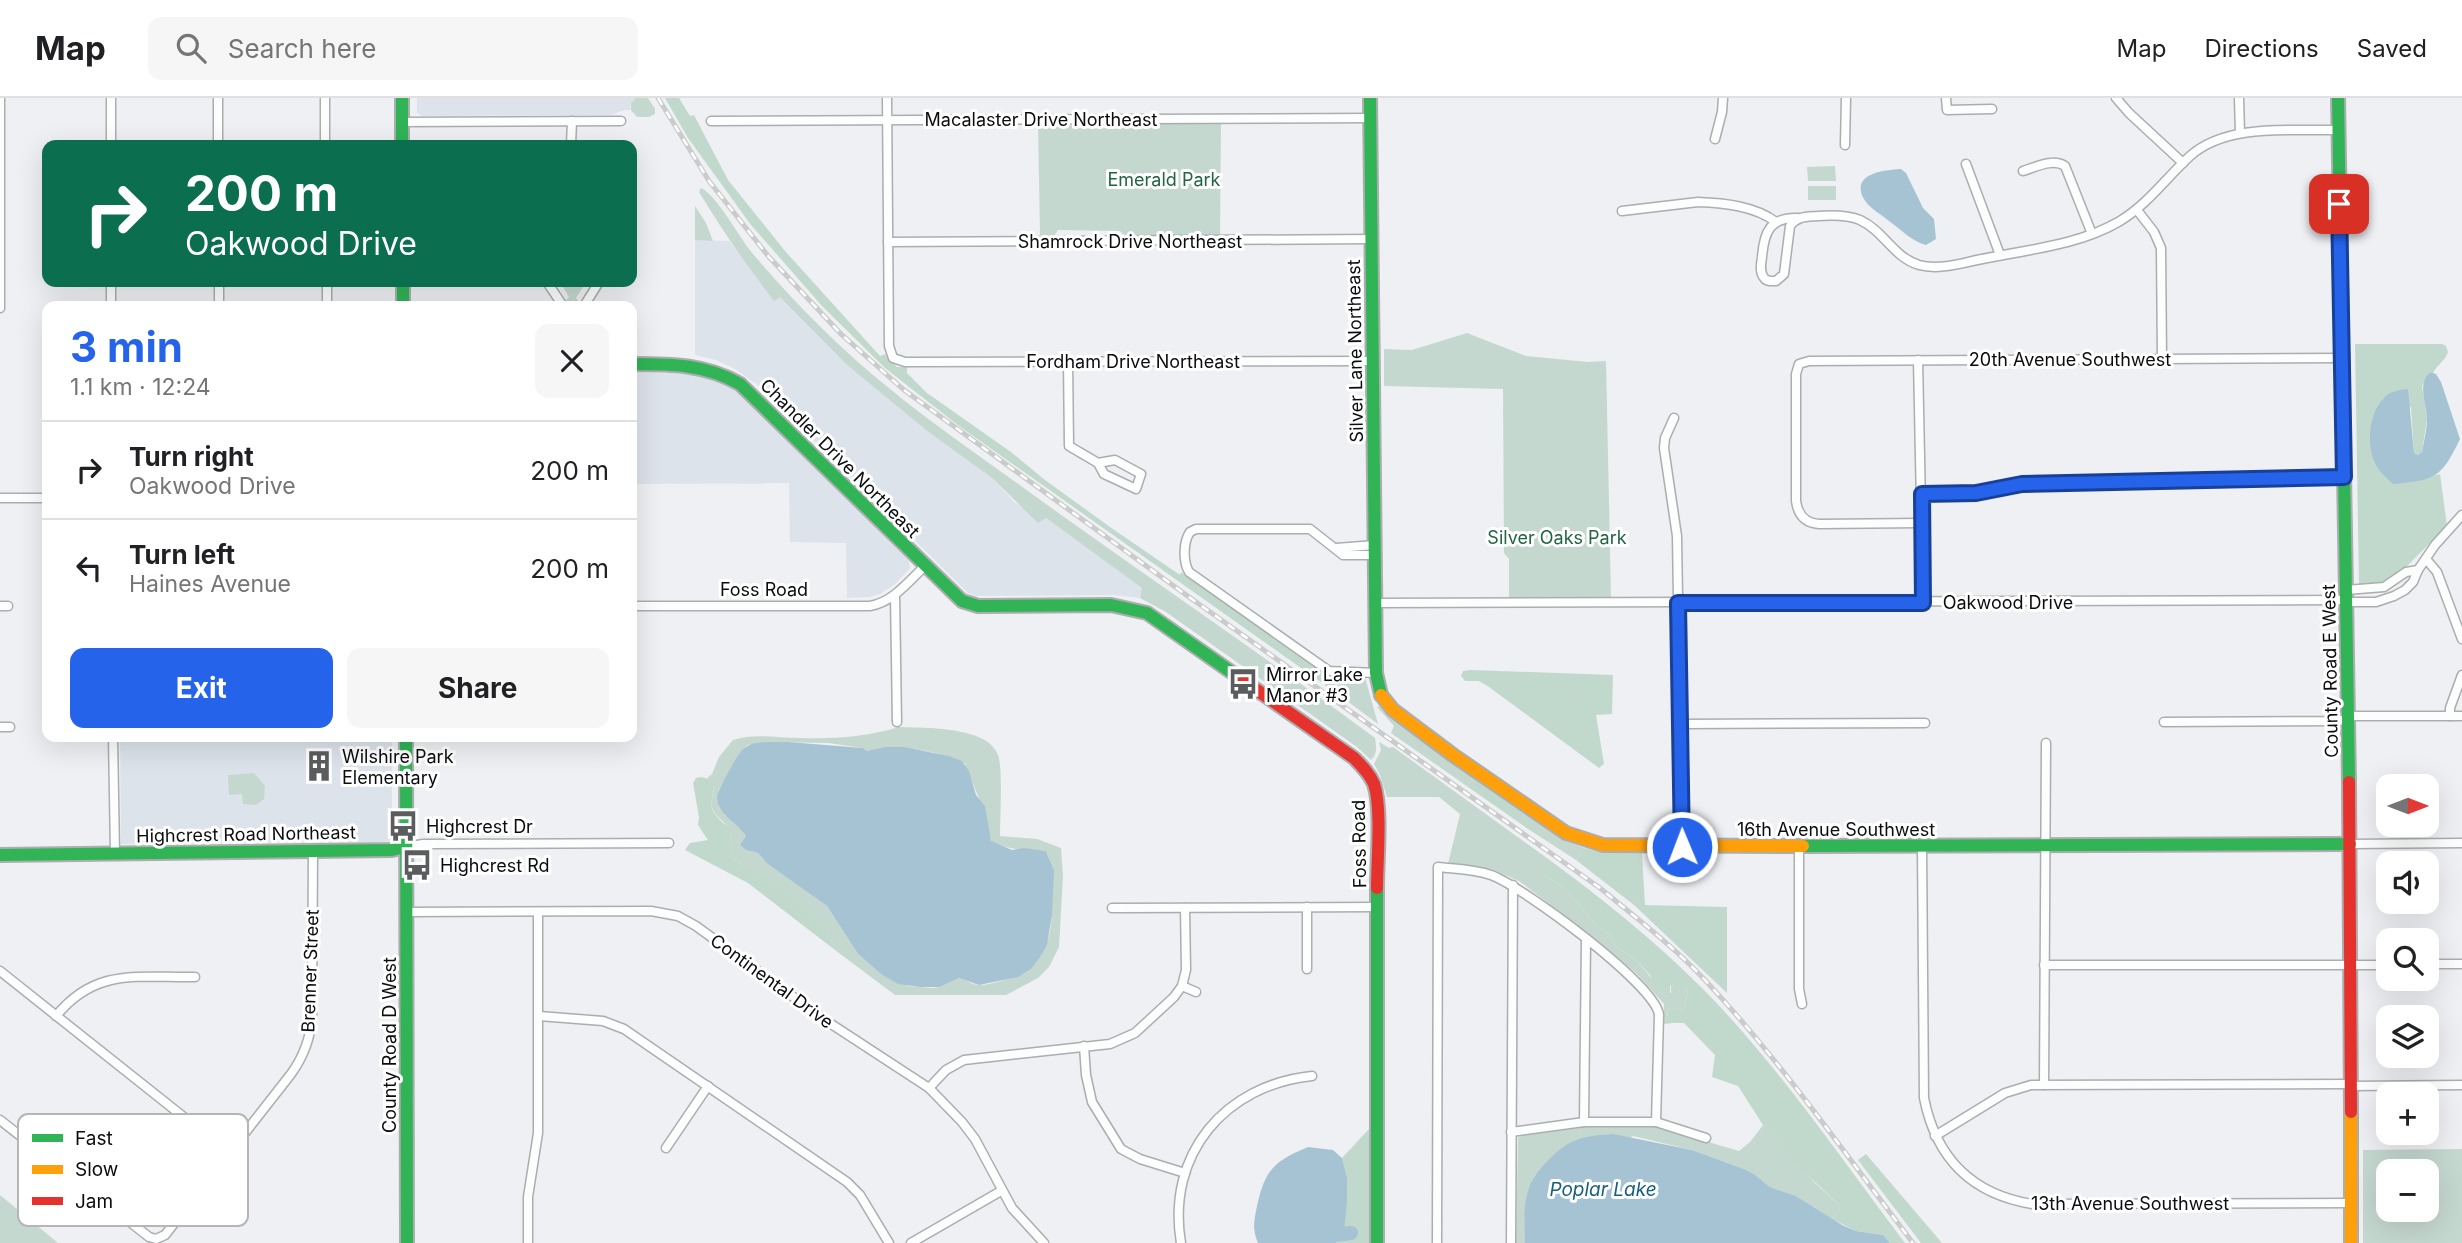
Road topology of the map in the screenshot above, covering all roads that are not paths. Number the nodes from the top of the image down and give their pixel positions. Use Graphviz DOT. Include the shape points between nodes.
graph roads {
  1 [pos="1,98"];
  2 [pos="111,98"];
  3 [pos="218,98"];
  4 [pos="325,98"];
  5 [pos="402,98"];
  6 [pos="887,98"];
  7 [pos="1370,98"];
  8 [pos="1723,98"];
  9 [pos="1846,98"];
  10 [pos="1946,98"];
  11 [pos="2116,98"];
  12 [pos="2239,98"];
  13 [pos="2338,98"];
  14 [pos="1992,109"];
  15 [pos="1371,118"];
  16 [pos="887,119"];
  17 [pos="572,121"];
  18 [pos="621,121"];
  19 [pos="711,121"];
  20 [pos="402,122"];
  21 [pos="2339,130"];
  22 [pos="2240,133"];
  23 [pos="1715,139"];
  24 [pos="111,140"];
  25 [pos="218,140"];
  26 [pos="325,140"];
  27 [pos="402,140"];
  28 [pos="572,140"];
  29 [pos="1845,145"];
  30 [pos="2183,163"];
  31 [pos="1966,164"];
  32 [pos="2023,171"];
  33 [pos="2137,210"];
  34 [pos="1622,211"];
  35 [pos="1798,218"];
  36 [pos="1776,222"];
  37 [pos="2092,234"];
  38 [pos="1371,239"];
  39 [pos="888,242"];
  40 [pos="2000,255"];
  41 [pos="0,308"];
  42 [pos="2342,358"];
  43 [pos="1918,359"];
  44 [pos="2162,359"];
  45 [pos="1373,360"];
  46 [pos="1068,361"];
  47 [pos="637,364"];
  48 [pos="1674,418"];
  49 [pos="1098,463"];
  50 [pos="2344,477"];
  51 [pos="1922,494"];
  52 [pos="0,498"];
  53 [pos="42,498"];
  54 [pos="2462,515"];
  55 [pos="1922,523"];
  56 [pos="1375,550"];
  57 [pos="2426,559"];
  58 [pos="925,566"];
  59 [pos="2418,570"];
  60 [pos="895,595"];
  61 [pos="2346,597"];
  62 [pos="1376,603"];
  63 [pos="1678,603"];
  64 [pos="1923,603"];
  65 [pos="967,604"];
  66 [pos="637,606"];
  67 [pos="2462,639"];
  68 [pos="1376,673"];
  69 [pos="2462,675"];
  70 [pos="2450,716"];
  71 [pos="2462,716"];
  72 [pos="2348,718"];
  73 [pos="897,722"];
  74 [pos="2165,722"];
  75 [pos="1926,723"];
  76 [pos="1681,724"];
  77 [pos="0,727"];
  78 [pos="10,727"];
  79 [pos="113,742"];
  80 [pos="406,742"];
  81 [pos="2046,743"];
  82 [pos="669,843"];
  83 [pos="2462,843"];
  84 [pos="2350,844"];
  85 [pos="2046,845"];
  86 [pos="1799,846"];
  87 [pos="1922,846"];
  88 [pos="407,847"];
  89 [pos="1682,847"];
  90 [pos="313,851"];
  91 [pos="115,853"];
  92 [pos="0,855"];
  93 [pos="1513,885"];
  94 [pos="1307,907"];
  95 [pos="1378,907"];
  96 [pos="1112,908"];
  97 [pos="1185,908"];
  98 [pos="407,912"];
  99 [pos="538,912"];
  100 [pos="1586,939"];
  101 [pos="2439,964"];
  102 [pos="2462,964"];
  103 [pos="2044,965"];
  104 [pos="2351,965"];
  105 [pos="2376,965"];
  106 [pos="1307,969"];
  107 [pos="1,975"];
  108 [pos="195,977"];
  109 [pos="1182,986"];
  110 [pos="1196,992"];
  111 [pos="1802,1004"];
  112 [pos="56,1016"];
  113 [pos="538,1016"];
  114 [pos="1084,1046"];
  115 [pos="1312,1076"];
  116 [pos="2044,1085"];
  117 [pos="2351,1085"];
  118 [pos="2462,1086"];
  119 [pos="708,1087"];
  120 [pos="929,1088"];
  121 [pos="180,1114"];
  122 [pos="0,1120"];
  123 [pos="1584,1122"];
  124 [pos="1656,1122"];
  125 [pos="248,1129"];
  126 [pos="1511,1132"];
  127 [pos="18,1134"];
  128 [pos="1935,1136"];
  129 [pos="1706,1138"];
  130 [pos="666,1148"];
  131 [pos="1185,1173"];
  132 [pos="1001,1191"];
  133 [pos="2351,1203"];
  134 [pos="135,1226"];
  135 [pos="171,1226"];
  136 [pos="407,1243"];
  137 [pos="528,1243"];
  138 [pos="889,1243"];
  139 [pos="911,1243"];
  140 [pos="1044,1243"];
  141 [pos="1181,1243"];
  142 [pos="1377,1243"];
  143 [pos="1437,1243"];
  144 [pos="1511,1243"];
  145 [pos="2351,1243"];
  1 -- 41 [label="street"];
  2 -- 24 [label="street"];
  3 -- 25 [label="street"];
  4 -- 26 [label="street"];
  5 -- 20 [label="street"];
  6 -- 16 [label="street"];
  7 -- 15 [label="street, Silver Lane Northeast"];
  8 -- 23 [label="street"];
  9 -- 29 [label="street"];
  10 -- 14 [label="street" via="1947,110"];
  11 -- 30 [label="street"];
  12 -- 22 [label="street"];
  13 -- 21 [label="street, County Road E West"];
  15 -- 16 [label="street, Macalaster Drive Northeast"];
  15 -- 38 [label="street, Silver Lane Northeast"];
  16 -- 19 [label="street, Macalaster Drive Northeast"];
  16 -- 39 [label="street"];
  17 -- 18 [label="street"];
  17 -- 20 [label="street"];
  17 -- 28 [label="street"];
  20 -- 27 [label="street"];
  21 -- 22 [label="street"];
  21 -- 42 [label="street, County Road E West"];
  22 -- 30 [label="street" via="2214,141"];
  30 -- 33 [label="street"];
  31 -- 40 [label="street"];
  32 -- 37 [label="street" via="2057,162 2065,166"];
  33 -- 37 [label="street"];
  33 -- 44 [label="street" via="2161,248"];
  34 -- 36 [label="street" via="1698,202 1759,211"];
  35 -- 36 [label="street"];
  35 -- 36 [label="street" via="1788,231 1784,274 1773,282 1761,269 1764,237"];
  35 -- 40 [label="street" via="1862,221 1897,253 1926,266 1950,266"];
  37 -- 40 [label="street"];
  38 -- 39 [label="street, Shamrock Drive Northeast"];
  38 -- 45 [label="street, Silver Lane Northeast"];
  39 -- 46 [label="street, Fordham Drive Northeast" via="893,358 905,362"];
  42 -- 44 [label="street, 20th Avenue Southwest"];
  42 -- 50 [label="street, County Road E West"];
  43 -- 44 [label="street, 20th Avenue Southwest"];
  43 -- 51 [label="street"];
  43 -- 55 [label="street, 20th Avenue Southwest" via="1798,364 1796,501 1802,517 1812,523"];
  45 -- 46 [label="street, Fordham Drive Northeast"];
  45 -- 56 [label="street, Silver Lane Northeast"];
  46 -- 49 [label="street" via="1069,446"];
  47 -- 58 [label="street, Chandler Drive Northeast" via="705,367 740,384"];
  48 -- 63 [label="street" via="1664,448 1676,519"];
  49 -- 49 [label="street" via="1104,474 1136,489 1141,474 1115,460"];
  50 -- 51 [label="street" via="2022,484 1976,493"];
  50 -- 61 [label="street, County Road E West"];
  51 -- 55 [label="street"];
  52 -- 53 [label="street"];
  54 -- 57 [label="street"];
  55 -- 64 [label="street"];
  56 -- 62 [label="street, Silver Lane Northeast"];
  56 -- 68 [label="street" via="1336,548 1310,529 1196,530 1186,536 1186,568 1329,671"];
  57 -- 59 [label="street"];
  57 -- 67 [label="street" via="2437,572"];
  58 -- 60 [label="street, Foss Road"];
  58 -- 65 [label="street, Chandler Drive Northeast"];
  59 -- 61 [label="street" via="2406,572 2384,587"];
  59 -- 61 [label="street" via="2413,582 2394,596 2376,602"];
  60 -- 66 [label="street, Foss Road" via="870,606"];
  60 -- 73 [label="street"];
  61 -- 64 [label="street, Oakwood Drive"];
  61 -- 72 [label="street, County Road E West"];
  62 -- 63 [label="street, Oakwood Drive"];
  62 -- 68 [label="street, 16th Avenue Southwest"];
  63 -- 64 [label="street, Oakwood Drive"];
  63 -- 76 [label="street"];
  65 -- 95 [label="street, Foss Road" via="1111,605 1147,613 1354,758 1371,779 1376,795"];
  68 -- 89 [label="street, 16th Avenue Southwest" via="1384,703 1566,833 1603,845"];
  69 -- 70 [label="street"];
  70 -- 71 [label="street"];
  70 -- 72 [label="street"];
  72 -- 74 [label="street"];
  72 -- 84 [label="street, County Road E West"];
  75 -- 76 [label="street"];
  76 -- 89 [label="street"];
  77 -- 78 [label="street"];
  79 -- 91 [label="street"];
  80 -- 88 [label="street, County Road D West"];
  81 -- 85 [label="street"];
  82 -- 88 [label="street, Highcrest Road Northeast"];
  83 -- 84 [label="street"];
  84 -- 85 [label="street, 16th Avenue Southwest"];
  84 -- 104 [label="street, County Road E West"];
  85 -- 87 [label="street, 16th Avenue Southwest"];
  85 -- 103 [label="street"];
  86 -- 87 [label="street, 16th Avenue Southwest"];
  86 -- 89 [label="street, 16th Avenue Southwest"];
  86 -- 111 [label="street"];
  87 -- 128 [label="street, 13th Avenue Southwest" via="1923,1083"];
  88 -- 90 [label="street, Highcrest Road Northeast"];
  88 -- 98 [label="street, County Road D West"];
  90 -- 91 [label="street, Highcrest Road Northeast"];
  90 -- 125 [label="street, Brenner Street" via="309,1041 291,1074"];
  91 -- 92 [label="street, Highcrest Road Northeast"];
  93 -- 100 [label="street"];
  93 -- 126 [label="street"];
  93 -- 143 [label="street" via="1479,872 1438,867"];
  94 -- 95 [label="street"];
  94 -- 97 [label="street"];
  94 -- 106 [label="street"];
  95 -- 142 [label="street, Foss Road"];
  96 -- 97 [label="street"];
  97 -- 109 [label="street"];
  98 -- 99 [label="street, Continental Drive"];
  98 -- 136 [label="street, County Road D West"];
  99 -- 113 [label="street"];
  99 -- 120 [label="street, Continental Drive" via="650,911 678,916"];
  100 -- 123 [label="street"];
  100 -- 124 [label="street" via="1628,974 1658,1009"];
  101 -- 102 [label="street"];
  103 -- 104 [label="street"];
  103 -- 116 [label="street"];
  104 -- 105 [label="street"];
  104 -- 117 [label="street, County Road E West"];
  107 -- 112 [label="street"];
  108 -- 112 [label="street" via="103,981 79,992"];
  109 -- 110 [label="street"];
  109 -- 114 [label="street" via="1127,1038"];
  112 -- 121 [label="street"];
  113 -- 119 [label="street" via="586,1018 624,1029"];
  113 -- 137 [label="street" via="537,1147 528,1197"];
  114 -- 120 [label="street" via="964,1060"];
  114 -- 131 [label="street" via="1093,1102 1121,1149"];
  115 -- 131 [label="street" via="1277,1082 1235,1103 1201,1139"];
  116 -- 117 [label="street"];
  116 -- 128 [label="street" via="2005,1093"];
  117 -- 118 [label="street"];
  117 -- 133 [label="street, County Road E West"];
  119 -- 130 [label="street"];
  119 -- 138 [label="street" via="847,1182"];
  120 -- 132 [label="street, Continental Drive" via="975,1139"];
  122 -- 127 [label="street, Brenner Street"];
  123 -- 124 [label="street"];
  123 -- 126 [label="street"];
  124 -- 129 [label="street"];
  126 -- 144 [label="street"];
  128 -- 133 [label="street, 13th Avenue Southwest" via="1951,1161 1975,1182 2000,1196 2032,1204"];
  131 -- 141 [label="street" via="1178,1209"];
  132 -- 139 [label="street"];
  132 -- 140 [label="street, Continental Drive"];
  133 -- 145 [label="street, County Road E West"];
  134 -- 135 [label="street, Brenner Street" via="156,1239"];
}
